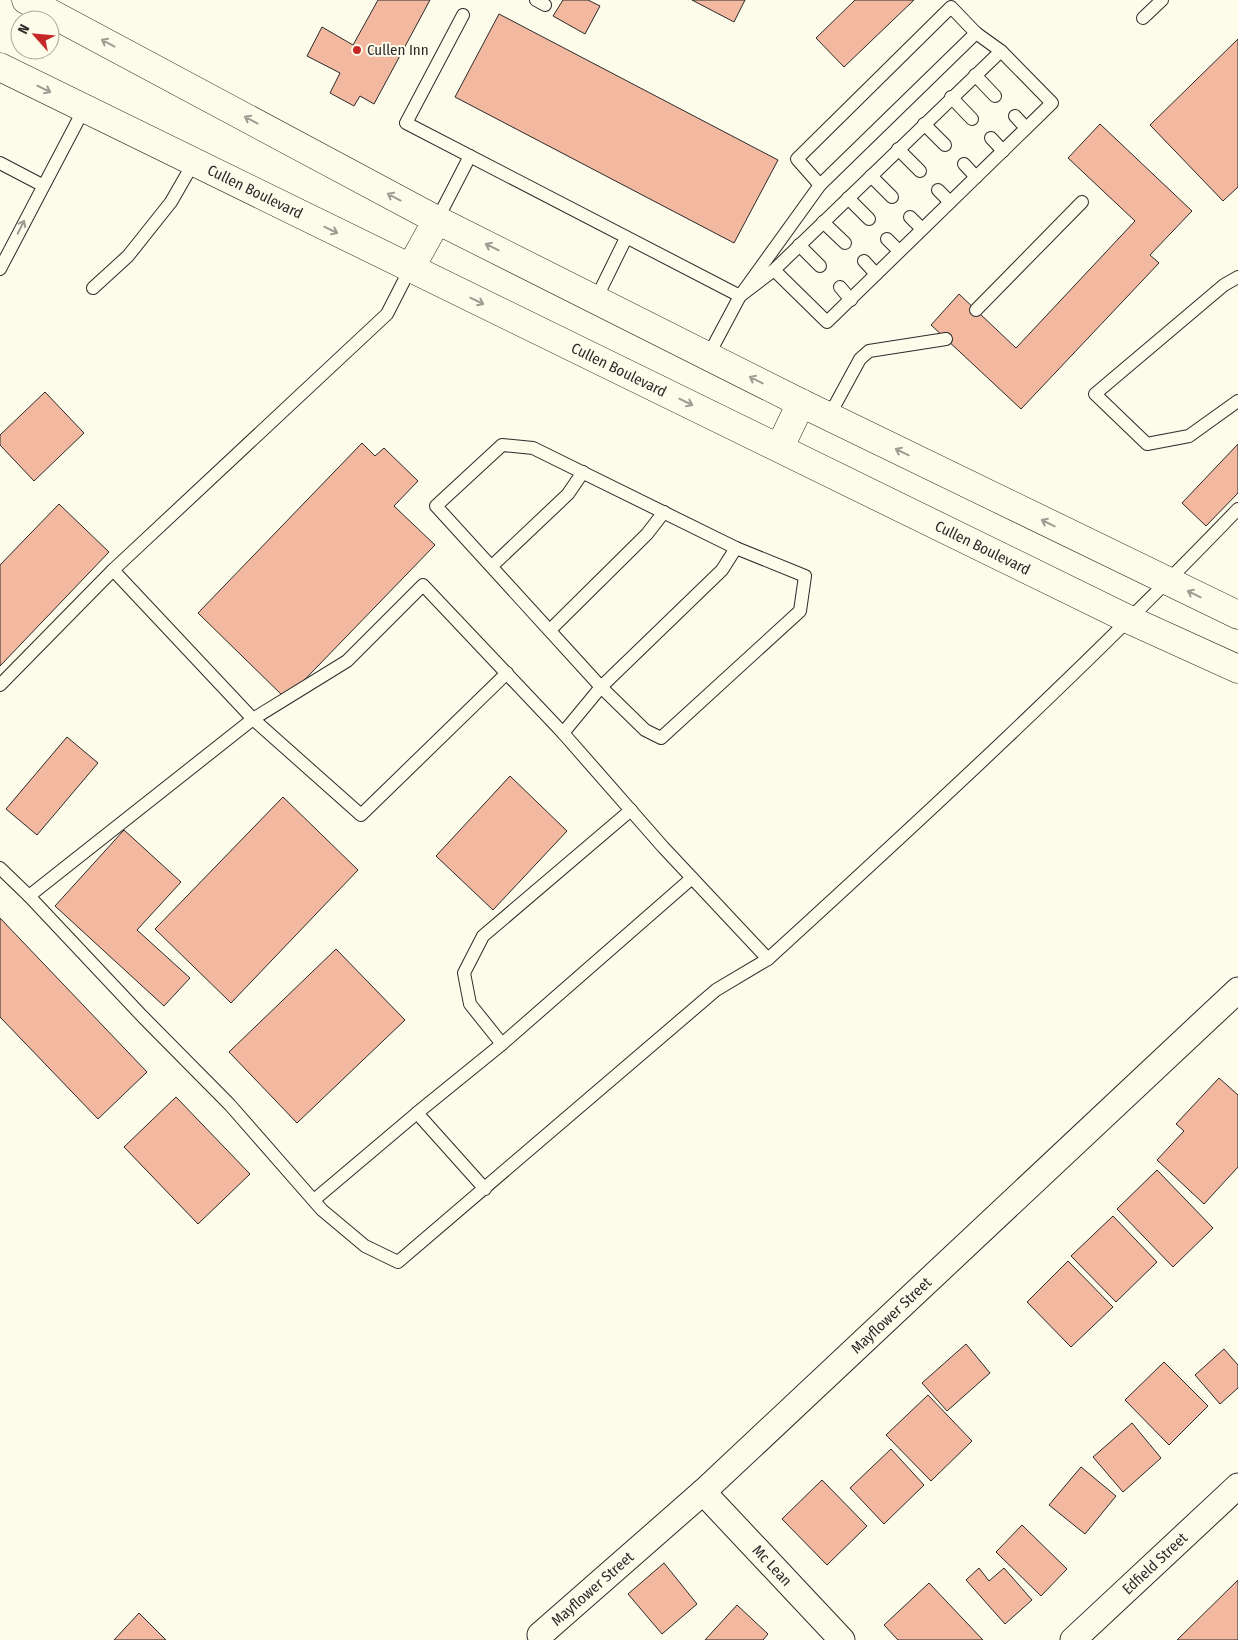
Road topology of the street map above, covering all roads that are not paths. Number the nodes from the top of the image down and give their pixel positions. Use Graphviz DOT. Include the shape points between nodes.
graph roads {
  1 [pos="26,0"];
  2 [pos="1162,0"];
  3 [pos="463,15"];
  4 [pos="1143,18"];
  5 [pos="976,33"];
  6 [pos="1001,51"];
  7 [pos="0,67"];
  8 [pos="975,75"];
  9 [pos="995,96"];
  10 [pos="951,98"];
  11 [pos="84,108"];
  12 [pos="1015,116"];
  13 [pos="972,119"];
  14 [pos="924,124"];
  15 [pos="1026,128"];
  16 [pos="991,138"];
  17 [pos="945,145"];
  18 [pos="898,149"];
  19 [pos="1003,150"];
  20 [pos="470,156"];
  21 [pos="194,162"];
  22 [pos="0,163"];
  23 [pos="964,164"];
  24 [pos="920,171"];
  25 [pos="870,176"];
  26 [pos="976,177"];
  27 [pos="820,184"];
  28 [pos="42,186"];
  29 [pos="938,190"];
  30 [pos="892,197"];
  31 [pos="848,198"];
  32 [pos="950,202"];
  33 [pos="1082,202"];
  34 [pos="910,217"];
  35 [pos="869,219"];
  36 [pos="437,220"];
  37 [pos="824,222"];
  38 [pos="922,229"];
  39 [pos="626,238"];
  40 [pos="887,238"];
  41 [pos="845,243"];
  42 [pos="799,245"];
  43 [pos="899,251"];
  44 [pos="864,261"];
  45 [pos="820,266"];
  46 [pos="0,269"];
  47 [pos="410,269"];
  48 [pos="774,270"];
  49 [pos="876,274"];
  50 [pos="1238,277"];
  51 [pos="840,287"];
  52 [pos="93,288"];
  53 [pos="740,296"];
  54 [pos="596,299"];
  55 [pos="851,300"];
  56 [pos="976,310"];
  57 [pos="946,339"];
  58 [pos="708,356"];
  59 [pos="1238,401"];
  60 [pos="801,403"];
  61 [pos="829,416"];
  62 [pos="780,447"];
  63 [pos="583,472"];
  64 [pos="1238,509"];
  65 [pos="664,512"];
  66 [pos="736,548"];
  67 [pos="492,566"];
  68 [pos="114,570"];
  69 [pos="1168,581"];
  70 [pos="1238,615"];
  71 [pos="1130,620"];
  72 [pos="550,630"];
  73 [pos="1238,669"];
  74 [pos="507,673"];
  75 [pos="0,685"];
  76 [pos="601,687"];
  77 [pos="253,719"];
  78 [pos="563,733"];
  79 [pos="631,810"];
  80 [pos="0,868"];
  81 [pos="692,878"];
  82 [pos="29,896"];
  83 [pos="768,959"];
  84 [pos="1238,990"];
  85 [pos="502,1044"];
  86 [pos="418,1113"];
  87 [pos="485,1189"];
  88 [pos="314,1200"];
  89 [pos="1238,1486"];
  90 [pos="703,1492"];
  91 [pos="540,1635"];
  92 [pos="842,1640"];
  93 [pos="1073,1640"];
  36 -- 1 [label="main road, one-way" via="56,11"];
  2 -- 4 [label="lane"];
  3 -- 20 [label="lane" via="406,123"];
  5 -- 6 [label="lane"];
  5 -- 27 [label="lane" via="958,45 868,131"];
  5 -- 27 [label="lane" via="951,7 940,25 924,41 820,142 797,159"];
  6 -- 8 [label="lane"];
  6 -- 15 [label="lane" via="1052,103"];
  7 -- 11 [label="main road, Cullen Boulevard, one-way"];
  8 -- 9 [label="lane"];
  8 -- 10 [label="lane"];
  10 -- 13 [label="lane"];
  10 -- 14 [label="lane"];
  11 -- 21 [label="main road, Cullen Boulevard"];
  11 -- 28 [label="lane"];
  12 -- 15 [label="lane"];
  14 -- 17 [label="lane"];
  14 -- 18 [label="lane"];
  15 -- 19 [label="lane"];
  16 -- 19 [label="lane"];
  18 -- 24 [label="lane"];
  18 -- 25 [label="lane"];
  19 -- 26 [label="lane"];
  20 -- 36 [label="lane"];
  20 -- 39 [label="lane"];
  21 -- 47 [label="main road, Cullen Boulevard, one-way"];
  21 -- 52 [label="lane" via="171,202 135,248"];
  22 -- 28 [label="lane"];
  23 -- 26 [label="lane"];
  25 -- 30 [label="lane"];
  25 -- 31 [label="lane"];
  26 -- 32 [label="lane"];
  27 -- 53 [label="lane"];
  46 -- 28 [label="lane, one-way"];
  29 -- 32 [label="lane"];
  31 -- 35 [label="lane"];
  31 -- 37 [label="lane"];
  32 -- 38 [label="lane"];
  33 -- 56 [label="lane"];
  34 -- 38 [label="lane"];
  36 -- 47 [label="main road"];
  54 -- 36 [label="main road, one-way"];
  37 -- 41 [label="lane"];
  37 -- 42 [label="lane"];
  38 -- 43 [label="lane"];
  39 -- 53 [label="lane"];
  39 -- 54 [label="lane"];
  40 -- 43 [label="lane"];
  42 -- 45 [label="lane"];
  42 -- 48 [label="lane"];
  43 -- 49 [label="lane"];
  44 -- 49 [label="lane"];
  47 -- 62 [label="main road, Cullen Boulevard, one-way"];
  47 -- 68 [label="lane" via="387,314"];
  48 -- 53 [label="lane"];
  48 -- 55 [label="lane" via="826,322"];
  49 -- 55 [label="lane"];
  50 -- 59 [label="lane" via="1224,285 1095,394 1147,444 1189,436"];
  51 -- 55 [label="lane"];
  53 -- 58 [label="lane"];
  54 -- 58 [label="main road"];
  57 -- 61 [label="lane" via="869,350 860,359"];
  60 -- 58 [label="main road, one-way"];
  60 -- 61 [label="main road"];
  60 -- 62 [label="main road"];
  69 -- 61 [label="main road, one-way"];
  62 -- 71 [label="main road, Cullen Boulevard"];
  63 -- 65 [label="lane"];
  63 -- 67 [label="lane" via="568,494"];
  63 -- 67 [label="lane" via="533,448 502,445 436,506"];
  64 -- 69 [label="lane"];
  65 -- 66 [label="lane"];
  65 -- 72 [label="lane" via="647,534"];
  66 -- 76 [label="lane" via="722,570"];
  66 -- 76 [label="lane" via="805,576 800,611 661,738 645,730"];
  67 -- 72 [label="lane"];
  68 -- 75 [label="lane"];
  68 -- 77 [label="lane"];
  70 -- 69 [label="main road, one-way"];
  69 -- 71 [label="lane"];
  71 -- 73 [label="main road, Cullen Boulevard"];
  71 -- 83 [label="lane" via="912,828"];
  72 -- 76 [label="lane"];
  74 -- 77 [label="lane" via="423,585 347,661"];
  74 -- 77 [label="lane" via="361,815"];
  74 -- 78 [label="lane"];
  76 -- 78 [label="lane"];
  77 -- 82 [label="lane"];
  78 -- 79 [label="lane"];
  79 -- 81 [label="lane"];
  79 -- 85 [label="lane" via="483,936 464,973 470,1004"];
  80 -- 82 [label="lane"];
  81 -- 83 [label="lane"];
  81 -- 85 [label="lane"];
  82 -- 88 [label="lane" via="230,1105"];
  83 -- 87 [label="lane" via="716,990"];
  84 -- 90 [label="street, Mayflower Street"];
  85 -- 86 [label="lane"];
  86 -- 87 [label="lane"];
  86 -- 88 [label="lane"];
  87 -- 88 [label="lane" via="398,1262 364,1246"];
  89 -- 93 [label="street, Edfield Street"];
  90 -- 91 [label="street, Mayflower Street"];
  90 -- 92 [label="street, Mc Lean"];
}
